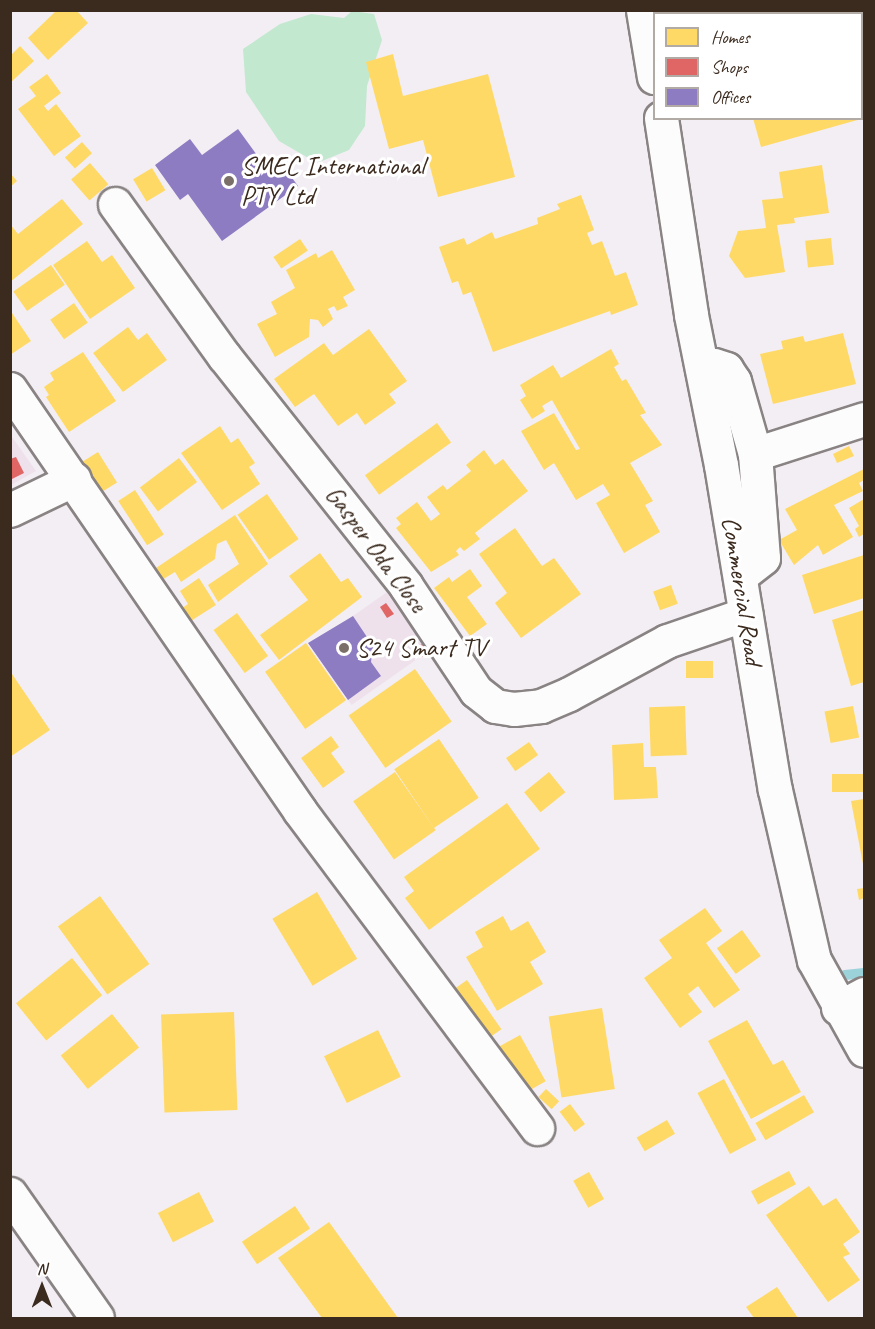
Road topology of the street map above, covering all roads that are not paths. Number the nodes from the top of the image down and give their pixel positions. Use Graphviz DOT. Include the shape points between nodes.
graph roads {
  1 [pos="643,10"];
  2 [pos="653,71"];
  3 [pos="661,120"];
  4 [pos="115,204"];
  5 [pos="702,368"];
  6 [pos="10,389"];
  7 [pos="864,419"];
  8 [pos="755,454"];
  9 [pos="74,479"];
  10 [pos="10,510"];
  11 [pos="740,576"];
  12 [pos="746,615"];
  13 [pos="851,1001"];
  14 [pos="864,1050"];
  15 [pos="537,1128"];
  16 [pos="10,1194"];
  17 [pos="97,1318"];
  1 -- 2 [label="street"];
  3 -- 5 [label="street, Commercial Road"];
  4 -- 12 [label="street, Gasper Oda Close" via="224,356 406,586 476,691 495,706 541,706 676,636"];
  5 -- 8 [label="street" via="714,365 726,369 734,381"];
  5 -- 11 [label="street, Commercial Road"];
  6 -- 9 [label="street"];
  7 -- 8 [label="street"];
  8 -- 11 [label="street" via="764,558"];
  9 -- 10 [label="street"];
  9 -- 15 [label="street" via="300,811"];
  11 -- 12 [label="street, Commercial Road"];
  12 -- 13 [label="street, Commercial Road" via="767,756 814,960"];
  13 -- 14 [label="street, Commercial Road"];
  16 -- 17 [label="street"];
}
